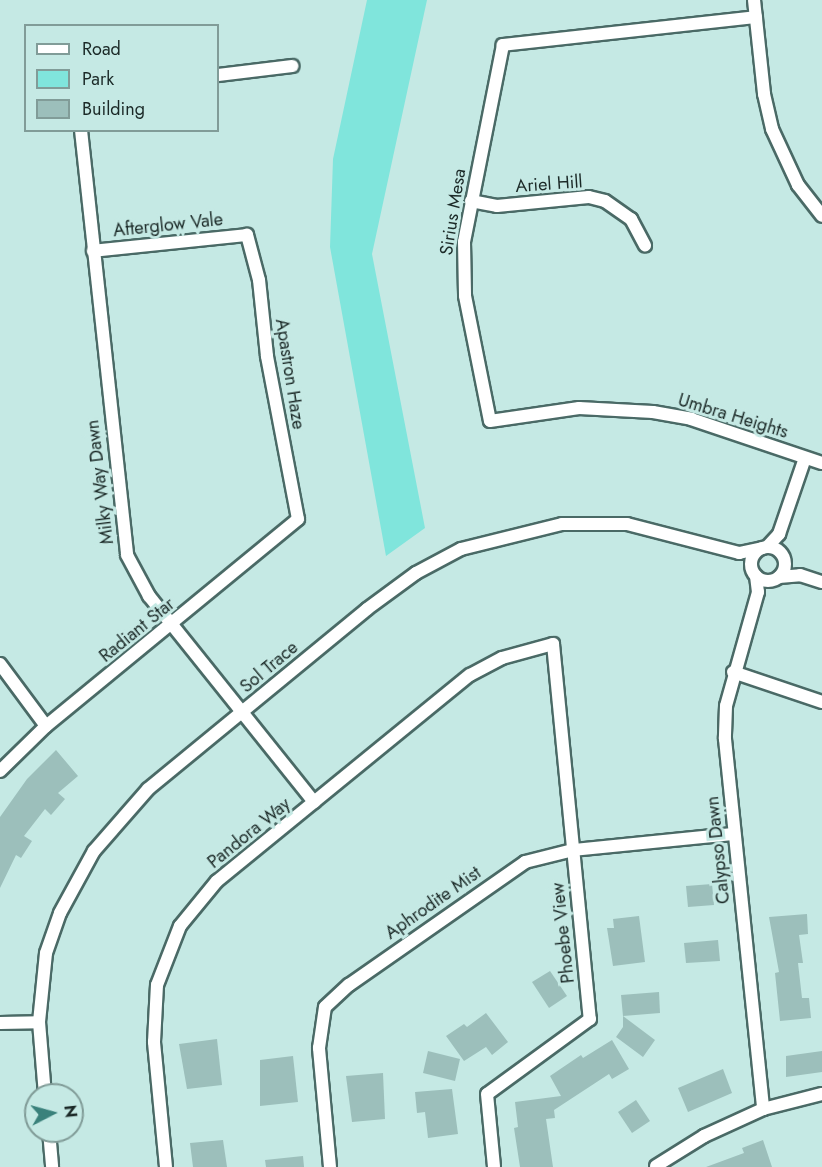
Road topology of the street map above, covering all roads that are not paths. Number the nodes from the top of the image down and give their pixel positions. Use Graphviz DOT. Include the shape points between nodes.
graph roads {
  1 [pos="754,0"];
  2 [pos="756,17"];
  3 [pos="292,66"];
  4 [pos="219,75"];
  5 [pos="81,132"];
  6 [pos="471,201"];
  7 [pos="822,216"];
  8 [pos="247,235"];
  9 [pos="645,245"];
  10 [pos="93,252"];
  11 [pos="490,421"];
  12 [pos="805,458"];
  13 [pos="822,463"];
  14 [pos="298,519"];
  15 [pos="779,534"];
  16 [pos="765,548"];
  17 [pos="739,554"];
  18 [pos="783,557"];
  19 [pos="755,574"];
  20 [pos="800,575"];
  21 [pos="775,578"];
  22 [pos="822,582"];
  23 [pos="758,592"];
  24 [pos="173,625"];
  25 [pos="553,644"];
  26 [pos="0,664"];
  27 [pos="733,672"];
  28 [pos="822,702"];
  29 [pos="243,712"];
  30 [pos="46,726"];
  31 [pos="0,771"];
  32 [pos="314,802"];
  33 [pos="734,834"];
  34 [pos="573,850"];
  35 [pos="39,1022"];
  36 [pos="0,1023"];
  37 [pos="44,1083"];
  38 [pos="822,1094"];
  39 [pos="763,1109"];
  40 [pos="50,1143"];
  41 [pos="656,1166"];
  42 [pos="52,1167"];
  43 [pos="166,1167"];
  44 [pos="330,1167"];
  45 [pos="494,1167"];
  1 -- 2 [label="street"];
  2 -- 6 [label="street, Sirius Mesa" via="503,45"];
  2 -- 7 [label="street" via="764,94 781,154"];
  3 -- 4 [label="street"];
  5 -- 10 [label="street, Milky Way Dawn"];
  6 -- 9 [label="street, Ariel Hill" via="497,206 589,197 605,201 631,219"];
  6 -- 11 [label="street, Sirius Mesa" via="462,269"];
  8 -- 10 [label="street, Afterglow Vale"];
  8 -- 14 [label="street, Apastron Haze" via="259,280 267,356"];
  10 -- 24 [label="street, Milky Way Dawn" via="127,555 149,596"];
  11 -- 12 [label="street, Umbra Heights" via="579,408 653,412 691,419"];
  12 -- 13 [label="street, Umbra Heights"];
  12 -- 15 [label="street"];
  14 -- 24 [label="street, Radiant Star"];
  15 -- 16 [label="street"];
  15 -- 18 [label="street"];
  16 -- 17 [label="street, Sol Trace"];
  16 -- 18 [label="street"];
  16 -- 19 [label="street" via="754,555"];
  17 -- 19 [label="street"];
  17 -- 29 [label="street, Sol Trace" via="627,524 562,524 461,549 416,573 383,597"];
  18 -- 20 [label="street"];
  18 -- 21 [label="street"];
  19 -- 21 [label="street"];
  19 -- 23 [label="street, Calypso Dawn"];
  20 -- 21 [label="street"];
  20 -- 22 [label="street"];
  21 -- 23 [label="street"];
  23 -- 27 [label="street, Calypso Dawn"];
  24 -- 29 [label="street, Milky Way Dawn"];
  24 -- 30 [label="street, Radiant Star"];
  25 -- 32 [label="street, Pandora Way" via="502,658 470,675"];
  25 -- 34 [label="street, Phoebe View"];
  26 -- 30 [label="street"];
  27 -- 28 [label="street"];
  27 -- 33 [label="street, Calypso Dawn" via="724,740"];
  29 -- 32 [label="street, Milky Way Dawn"];
  29 -- 35 [label="street, Sol Trace" via="148,789 94,851 69,894 46,954"];
  30 -- 31 [label="street, Radiant Star"];
  32 -- 43 [label="street, Pandora Way" via="217,881 180,926 157,985 154,1030"];
  33 -- 34 [label="street, Aphrodite Mist"];
  33 -- 39 [label="street, Calypso Dawn"];
  34 -- 44 [label="street, Aphrodite Mist" via="525,862 498,878 349,985 325,1007 319,1048"];
  34 -- 45 [label="street, Phoebe View" via="590,1019 487,1094"];
  35 -- 36 [label="street"];
  35 -- 37 [label="street, Sol Trace"];
  38 -- 39 [label="street"];
  39 -- 41 [label="street" via="704,1136"];
  40 -- 42 [label="street"];
}
